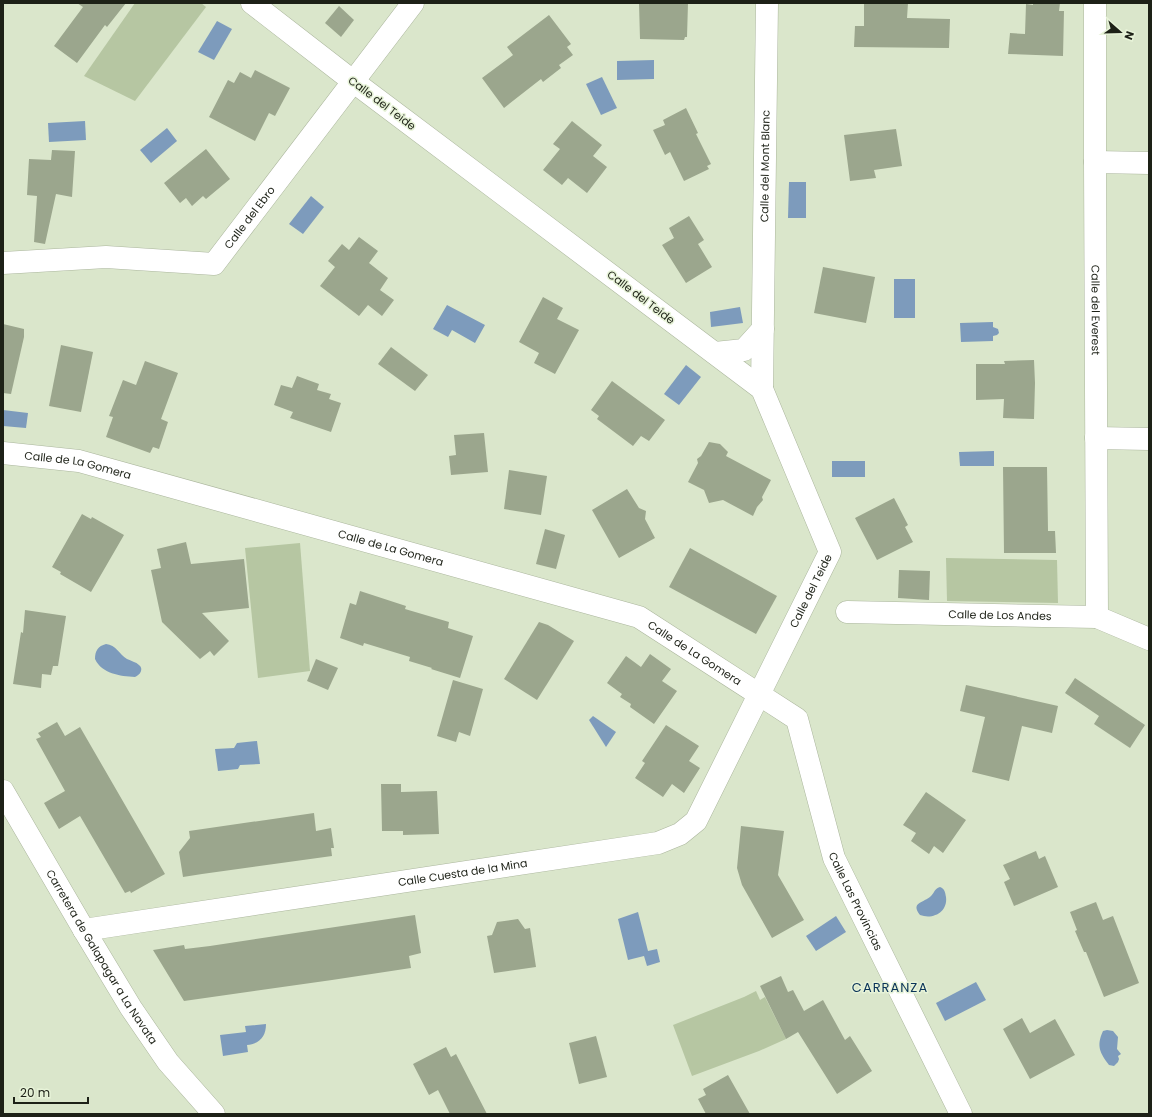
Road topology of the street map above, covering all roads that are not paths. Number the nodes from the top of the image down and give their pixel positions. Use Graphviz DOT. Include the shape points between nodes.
graph roads {
  1 [pos="252,3"];
  2 [pos="413,3"];
  3 [pos="767,3"];
  4 [pos="1095,3"];
  5 [pos="354,82"];
  6 [pos="1095,162"];
  7 [pos="1149,163"];
  8 [pos="3,263"];
  9 [pos="763,329"];
  10 [pos="715,353"];
  11 [pos="762,389"];
  12 [pos="1096,438"];
  13 [pos="1149,439"];
  14 [pos="3,453"];
  15 [pos="847,612"];
  16 [pos="1097,617"];
  17 [pos="1149,639"];
  18 [pos="759,694"];
  19 [pos="3,791"];
  20 [pos="84,930"];
  21 [pos="214,1114"];
  22 [pos="961,1114"];
  1 -- 5 [label="street, Calle del Teide"];
  2 -- 5 [label="street, Calle del Ebro"];
  3 -- 9 [label="street, Calle del Mont Blanc"];
  4 -- 6 [label="street, Calle del Everest"];
  5 -- 8 [label="street, Calle del Ebro" via="214,264 106,257"];
  5 -- 10 [label="street, Calle del Teide"];
  6 -- 7 [label="street"];
  6 -- 12 [label="street, Calle del Everest"];
  9 -- 10 [label="street" via="744,350"];
  9 -- 11 [label="street, Calle del Mont Blanc"];
  10 -- 11 [label="street, Calle del Teide"];
  11 -- 18 [label="street, Calle del Teide" via="830,552"];
  12 -- 13 [label="street"];
  12 -- 16 [label="street, Calle del Everest"];
  14 -- 18 [label="street, Calle de La Gomera" via="79,461 639,617"];
  15 -- 16 [label="street, Calle de Los Andes"];
  16 -- 17 [label="street, Calle de Los Andes"];
  18 -- 20 [label="street, Calle Cuesta de la Mina" via="696,821 680,834 658,843"];
  18 -- 22 [label="street, Calle Las Provincias" via="797,718 834,858"];
  19 -- 20 [label="street, Carretera de Galapagar a La Navata"];
  20 -- 21 [label="street, Carretera de Galapagar a La Navata" via="131,1008 168,1062"];
}
